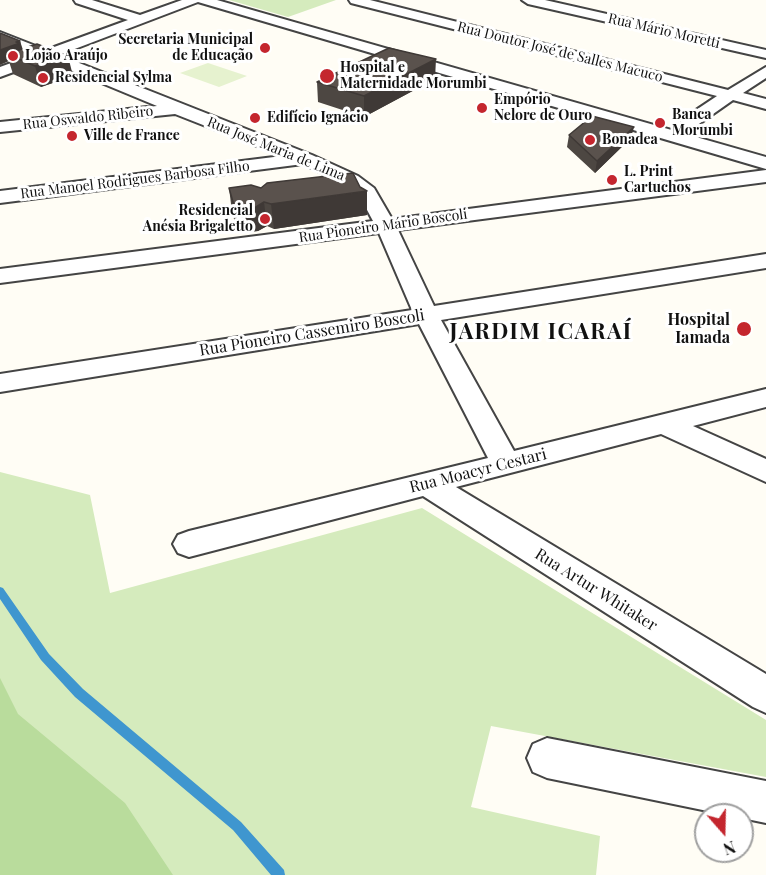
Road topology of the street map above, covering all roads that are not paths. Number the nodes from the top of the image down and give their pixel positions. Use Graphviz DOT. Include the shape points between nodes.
graph roads {
  1 [pos="80,0"];
  2 [pos="194,0"];
  3 [pos="203,0"];
  4 [pos="355,0"];
  5 [pos="528,0"];
  6 [pos="382,3"];
  7 [pos="141,20"];
  8 [pos="0,36"];
  9 [pos="766,54"];
  10 [pos="48,55"];
  11 [pos="0,72"];
  12 [pos="766,72"];
  13 [pos="766,90"];
  14 [pos="730,95"];
  15 [pos="759,102"];
  16 [pos="176,108"];
  17 [pos="0,127"];
  18 [pos="306,159"];
  19 [pos="766,163"];
  20 [pos="766,176"];
  21 [pos="0,197"];
  22 [pos="386,226"];
  23 [pos="766,261"];
  24 [pos="0,276"];
  25 [pos="426,315"];
  26 [pos="0,383"];
  27 [pos="766,398"];
  28 [pos="664,424"];
  29 [pos="506,464"];
  30 [pos="766,471"];
  31 [pos="427,484"];
  32 [pos="189,544"];
  33 [pos="766,695"];
  34 [pos="547,758"];
  35 [pos="766,802"];
  1 -- 7 [label="street"];
  2 -- 7 [label="street"];
  3 -- 19 [label="street"];
  4 -- 6 [label="street, Rua Doutor José de Salles Macuco"];
  5 -- 9 [label="street, Rua Mário Moretti"];
  6 -- 14 [label="street, Rua Doutor José de Salles Macuco"];
  7 -- 10 [label="street"];
  8 -- 10 [label="street, Rua José Maria de Lima"];
  10 -- 11 [label="street"];
  10 -- 16 [label="street, Rua José Maria de Lima"];
  12 -- 14 [label="street"];
  13 -- 15 [label="street"];
  14 -- 15 [label="street, Rua Doutor José de Salles Macuco"];
  14 -- 15 [label="street" via="695,124 732,115"];
  16 -- 17 [label="street, Rua Oswaldo Ribeiro"];
  16 -- 18 [label="street, Rua José Maria de Lima"];
  18 -- 21 [label="street, Rua Manoel Rodrigues Barbosa Filho"];
  18 -- 22 [label="street, Rua José Maria de Lima" via="367,192"];
  20 -- 22 [label="street, Rua Pioneiro Mário Boscoli"];
  22 -- 24 [label="street, Rua Pioneiro Mário Boscoli"];
  22 -- 25 [label="street, Rua José Maria de Lima"];
  23 -- 25 [label="street, Rua Pioneiro Cassemiro Boscoli"];
  25 -- 26 [label="street, Rua Pioneiro Cassemiro Boscoli"];
  25 -- 29 [label="street, Rua José Maria de Lima"];
  27 -- 28 [label="street, Rua Moacyr Cestari"];
  28 -- 29 [label="street, Rua Moacyr Cestari"];
  28 -- 30 [label="street"];
  29 -- 31 [label="street, Rua Moacyr Cestari"];
  31 -- 32 [label="street, Rua Moacyr Cestari"];
  31 -- 33 [label="street, Rua Artur Whitaker"];
  34 -- 35 [label="street"];
}
